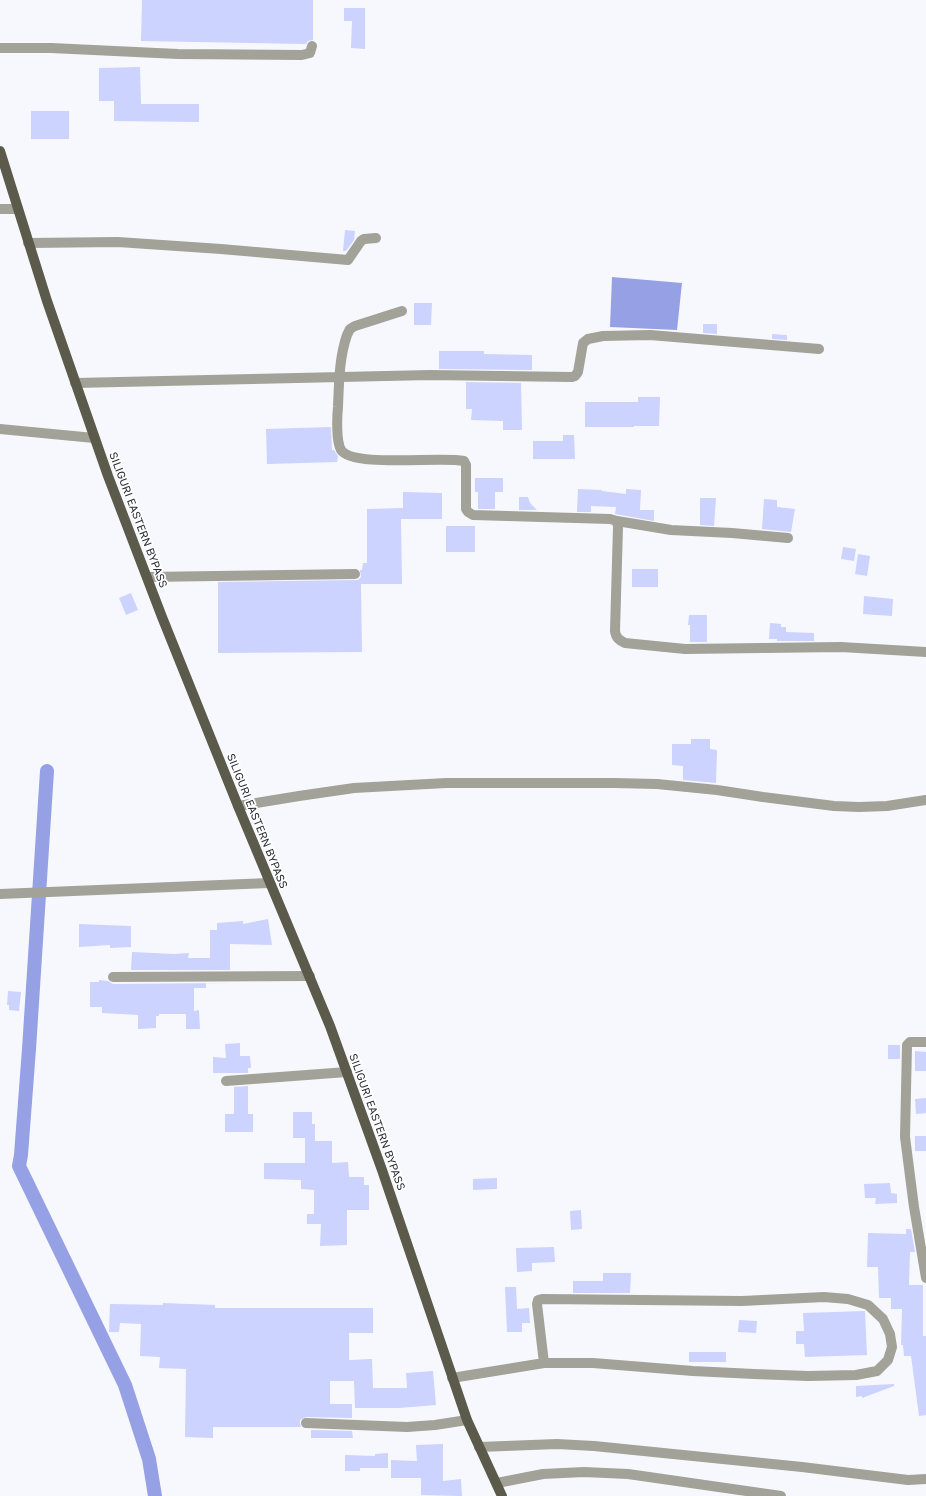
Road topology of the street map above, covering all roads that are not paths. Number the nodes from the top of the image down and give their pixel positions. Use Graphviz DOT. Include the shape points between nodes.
graph roads {
  1 [pos="312,46"];
  2 [pos="0,48"];
  3 [pos="0,151"];
  4 [pos="0,209"];
  5 [pos="18,209"];
  6 [pos="376,238"];
  7 [pos="28,242"];
  8 [pos="402,311"];
  9 [pos="820,349"];
  10 [pos="339,378"];
  11 [pos="75,383"];
  12 [pos="0,429"];
  13 [pos="94,438"];
  14 [pos="617,520"];
  15 [pos="788,538"];
  16 [pos="354,574"];
  17 [pos="147,577"];
  18 [pos="926,652"];
  19 [pos="926,800"];
  20 [pos="238,806"];
  21 [pos="269,883"];
  22 [pos="0,894"];
  23 [pos="310,976"];
  24 [pos="113,977"];
  25 [pos="926,1042"];
  26 [pos="347,1072"];
  27 [pos="226,1081"];
  28 [pos="926,1278"];
  29 [pos="544,1363"];
  30 [pos="452,1378"];
  31 [pos="467,1420"];
  32 [pos="306,1423"];
  33 [pos="480,1447"];
  34 [pos="926,1479"];
  35 [pos="497,1483"];
  36 [pos="502,1496"];
  37 [pos="781,1496"];
  1 -- 2 [label="street" via="310,53 302,55"];
  3 -- 5 [label="main road, SILIGURI EASTERN BYPASS"];
  4 -- 5 [label="street"];
  5 -- 7 [label="main road, SILIGURI EASTERN BYPASS"];
  6 -- 7 [label="street" via="361,240 348,260 118,242"];
  7 -- 11 [label="main road, SILIGURI EASTERN BYPASS"];
  8 -- 10 [label="street" via="350,329 345,341"];
  9 -- 10 [label="street" via="650,335 603,336 588,339 583,343 578,372 572,377 430,375"];
  10 -- 11 [label="street"];
  10 -- 14 [label="street" via="339,440 341,449 347,455 368,459 464,461 466,509 473,515"];
  11 -- 13 [label="main road, SILIGURI EASTERN BYPASS"];
  12 -- 13 [label="street"];
  13 -- 17 [label="main road, SILIGURI EASTERN BYPASS"];
  14 -- 15 [label="street" via="671,530"];
  14 -- 18 [label="street" via="615,631 624,643 686,649 841,647"];
  16 -- 17 [label="street"];
  17 -- 20 [label="main road, SILIGURI EASTERN BYPASS"];
  19 -- 20 [label="street" via="859,807 656,784 446,783 354,788"];
  20 -- 21 [label="main road, SILIGURI EASTERN BYPASS"];
  21 -- 22 [label="street"];
  21 -- 23 [label="main road, SILIGURI EASTERN BYPASS"];
  23 -- 24 [label="street"];
  23 -- 26 [label="main road, SILIGURI EASTERN BYPASS"];
  25 -- 28 [label="street" via="910,1042 907,1045 905,1137"];
  26 -- 27 [label="street"];
  26 -- 30 [label="main road, SILIGURI EASTERN BYPASS"];
  29 -- 29 [label="street" via="537,1304 538,1300 542,1299 848,1299 868,1305 883,1319 890,1334 892,1347 888,1360 877,1370 856,1375 754,1374 592,1363"];
  29 -- 30 [label="street"];
  30 -- 31 [label="main road, SILIGURI EASTERN BYPASS"];
  31 -- 32 [label="street" via="407,1427"];
  31 -- 33 [label="main road, SILIGURI EASTERN BYPASS"];
  33 -- 34 [label="street" via="557,1444 594,1446 908,1480"];
  33 -- 35 [label="main road, SILIGURI EASTERN BYPASS"];
  35 -- 36 [label="main road, SILIGURI EASTERN BYPASS"];
  35 -- 37 [label="street" via="543,1474 584,1472 635,1475"];
}
